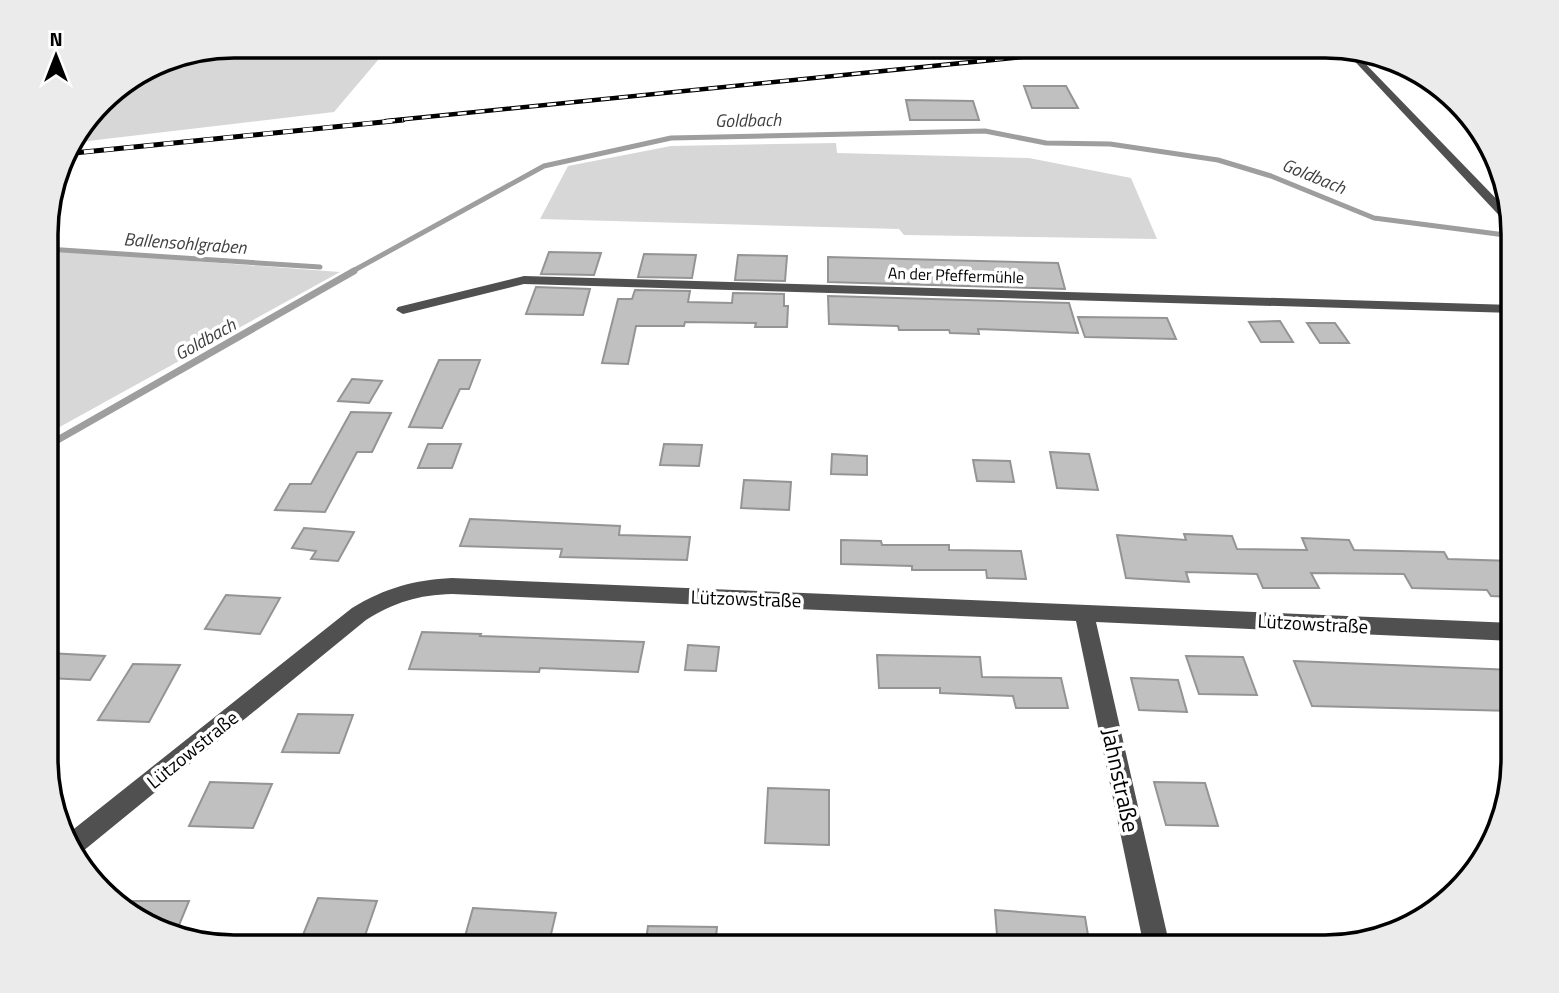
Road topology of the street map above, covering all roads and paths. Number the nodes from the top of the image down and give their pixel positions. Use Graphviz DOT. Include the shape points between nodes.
graph roads {
  1 [pos="1357,60"];
  2 [pos="1499,209"];
  3 [pos="1501,309"];
  4 [pos="403,310"];
  5 [pos="1084,613"];
  6 [pos="1501,631"];
  7 [pos="78,841"];
  8 [pos="1154,935"];
  1 -- 2 [label="street"];
  3 -- 4 [label="street, An der Pfeffermühle" via="524,280"];
  5 -- 6 [label="street, Lützowstraße"];
  5 -- 7 [label="street, Lützowstraße" via="416,586 359,614"];
  5 -- 8 [label="street, Jahnstraße"];
}
